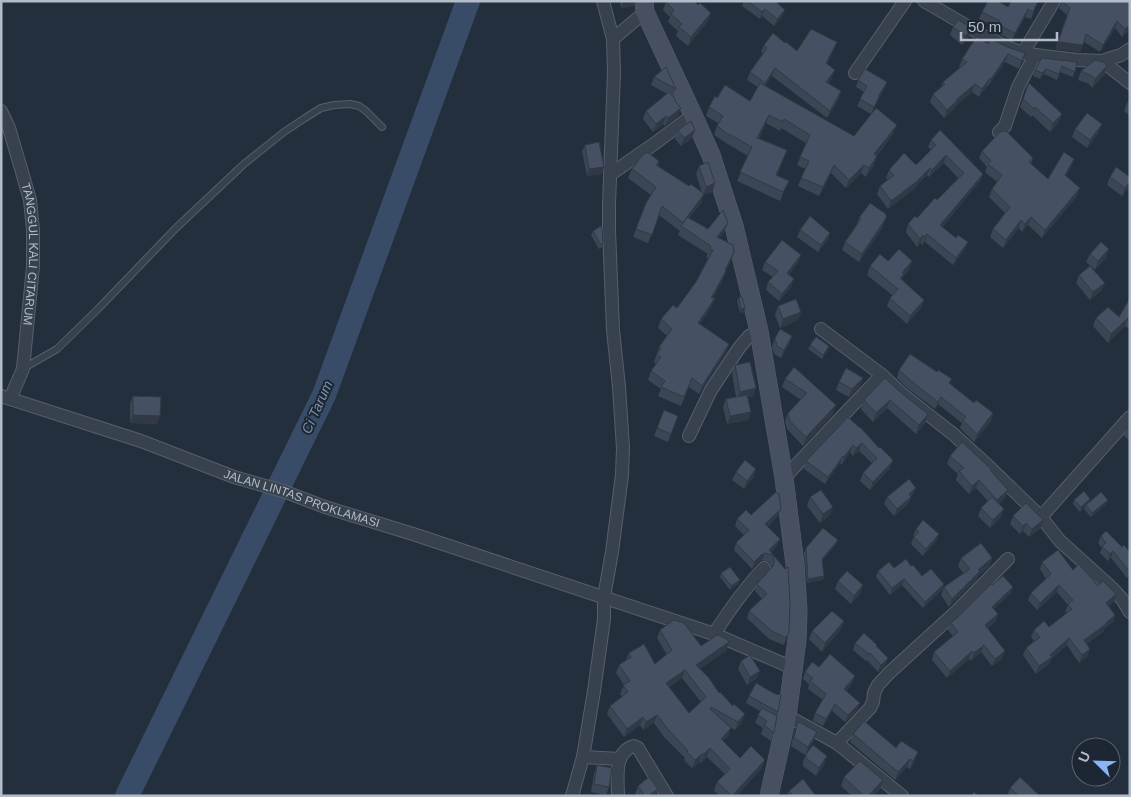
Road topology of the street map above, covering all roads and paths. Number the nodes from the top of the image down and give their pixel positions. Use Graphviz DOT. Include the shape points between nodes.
graph roads {
  1 [pos="603,1"];
  2 [pos="905,1"];
  3 [pos="924,1"];
  4 [pos="1054,1"];
  5 [pos="644,7"];
  6 [pos="613,39"];
  7 [pos="1130,49"];
  8 [pos="1029,54"];
  9 [pos="1102,61"];
  10 [pos="855,73"];
  11 [pos="1130,83"];
  12 [pos="1,111"];
  13 [pos="694,115"];
  14 [pos="382,127"];
  15 [pos="999,132"];
  16 [pos="611,174"];
  17 [pos="821,329"];
  18 [pos="759,331"];
  19 [pos="23,368"];
  20 [pos="882,376"];
  21 [pos="6,397"];
  22 [pos="1130,417"];
  23 [pos="690,436"];
  24 [pos="784,478"];
  25 [pos="1041,517"];
  26 [pos="1008,559"];
  27 [pos="764,568"];
  28 [pos="1126,594"];
  29 [pos="604,596"];
  30 [pos="1130,612"];
  31 [pos="714,634"];
  32 [pos="793,668"];
  33 [pos="787,716"];
  34 [pos="837,743"];
  35 [pos="583,757"];
  36 [pos="620,759"];
  37 [pos="572,796"];
  38 [pos="618,796"];
  39 [pos="668,796"];
  40 [pos="769,796"];
  41 [pos="902,796"];
  1 -- 6 [label="street"];
  2 -- 10 [label="street"];
  3 -- 8 [label="street" via="984,36"];
  4 -- 8 [label="street"];
  5 -- 6 [label="street"];
  5 -- 13 [label="street"];
  6 -- 16 [label="street"];
  7 -- 9 [label="street"];
  8 -- 9 [label="street"];
  8 -- 15 [label="street" via="1006,126"];
  9 -- 11 [label="street"];
  12 -- 19 [label="street, TANGGUL KALI CITARUM" via="30,200 34,230 34,266"];
  13 -- 16 [label="street"];
  13 -- 18 [label="street" via="734,226"];
  14 -- 19 [label="lane" via="366,111 350,104 321,108 284,132 244,164 176,228 57,349"];
  16 -- 29 [label="street" via="609,230 613,330 623,448 621,484"];
  17 -- 20 [label="street"];
  18 -- 23 [label="street" via="749,336 734,355 711,390"];
  18 -- 24 [label="street"];
  19 -- 21 [label="street, TANGGUL KALI CITARUM"];
  20 -- 24 [label="street"];
  20 -- 25 [label="street" via="953,434"];
  21 -- 29 [label="street, JALAN LINTAS PROKLAMASI" via="133,438 234,477"];
  22 -- 25 [label="street"];
  24 -- 32 [label="street" via="798,610"];
  25 -- 28 [label="street" via="1060,542 1113,589"];
  26 -- 34 [label="street" via="957,611 888,673 878,685 870,708"];
  27 -- 31 [label="street" via="746,587"];
  28 -- 30 [label="street"];
  29 -- 31 [label="street, JALAN LINTAS PROKLAMASI"];
  29 -- 35 [label="street" via="604,618"];
  31 -- 32 [label="street, JALAN LINTAS PROKLAMASI"];
  32 -- 33 [label="street"];
  33 -- 34 [label="street"];
  33 -- 40 [label="street"];
  34 -- 41 [label="street"];
  35 -- 36 [label="street"];
  35 -- 37 [label="street"];
  36 -- 38 [label="street"];
  36 -- 39 [label="street" via="628,748 637,747"];
}
